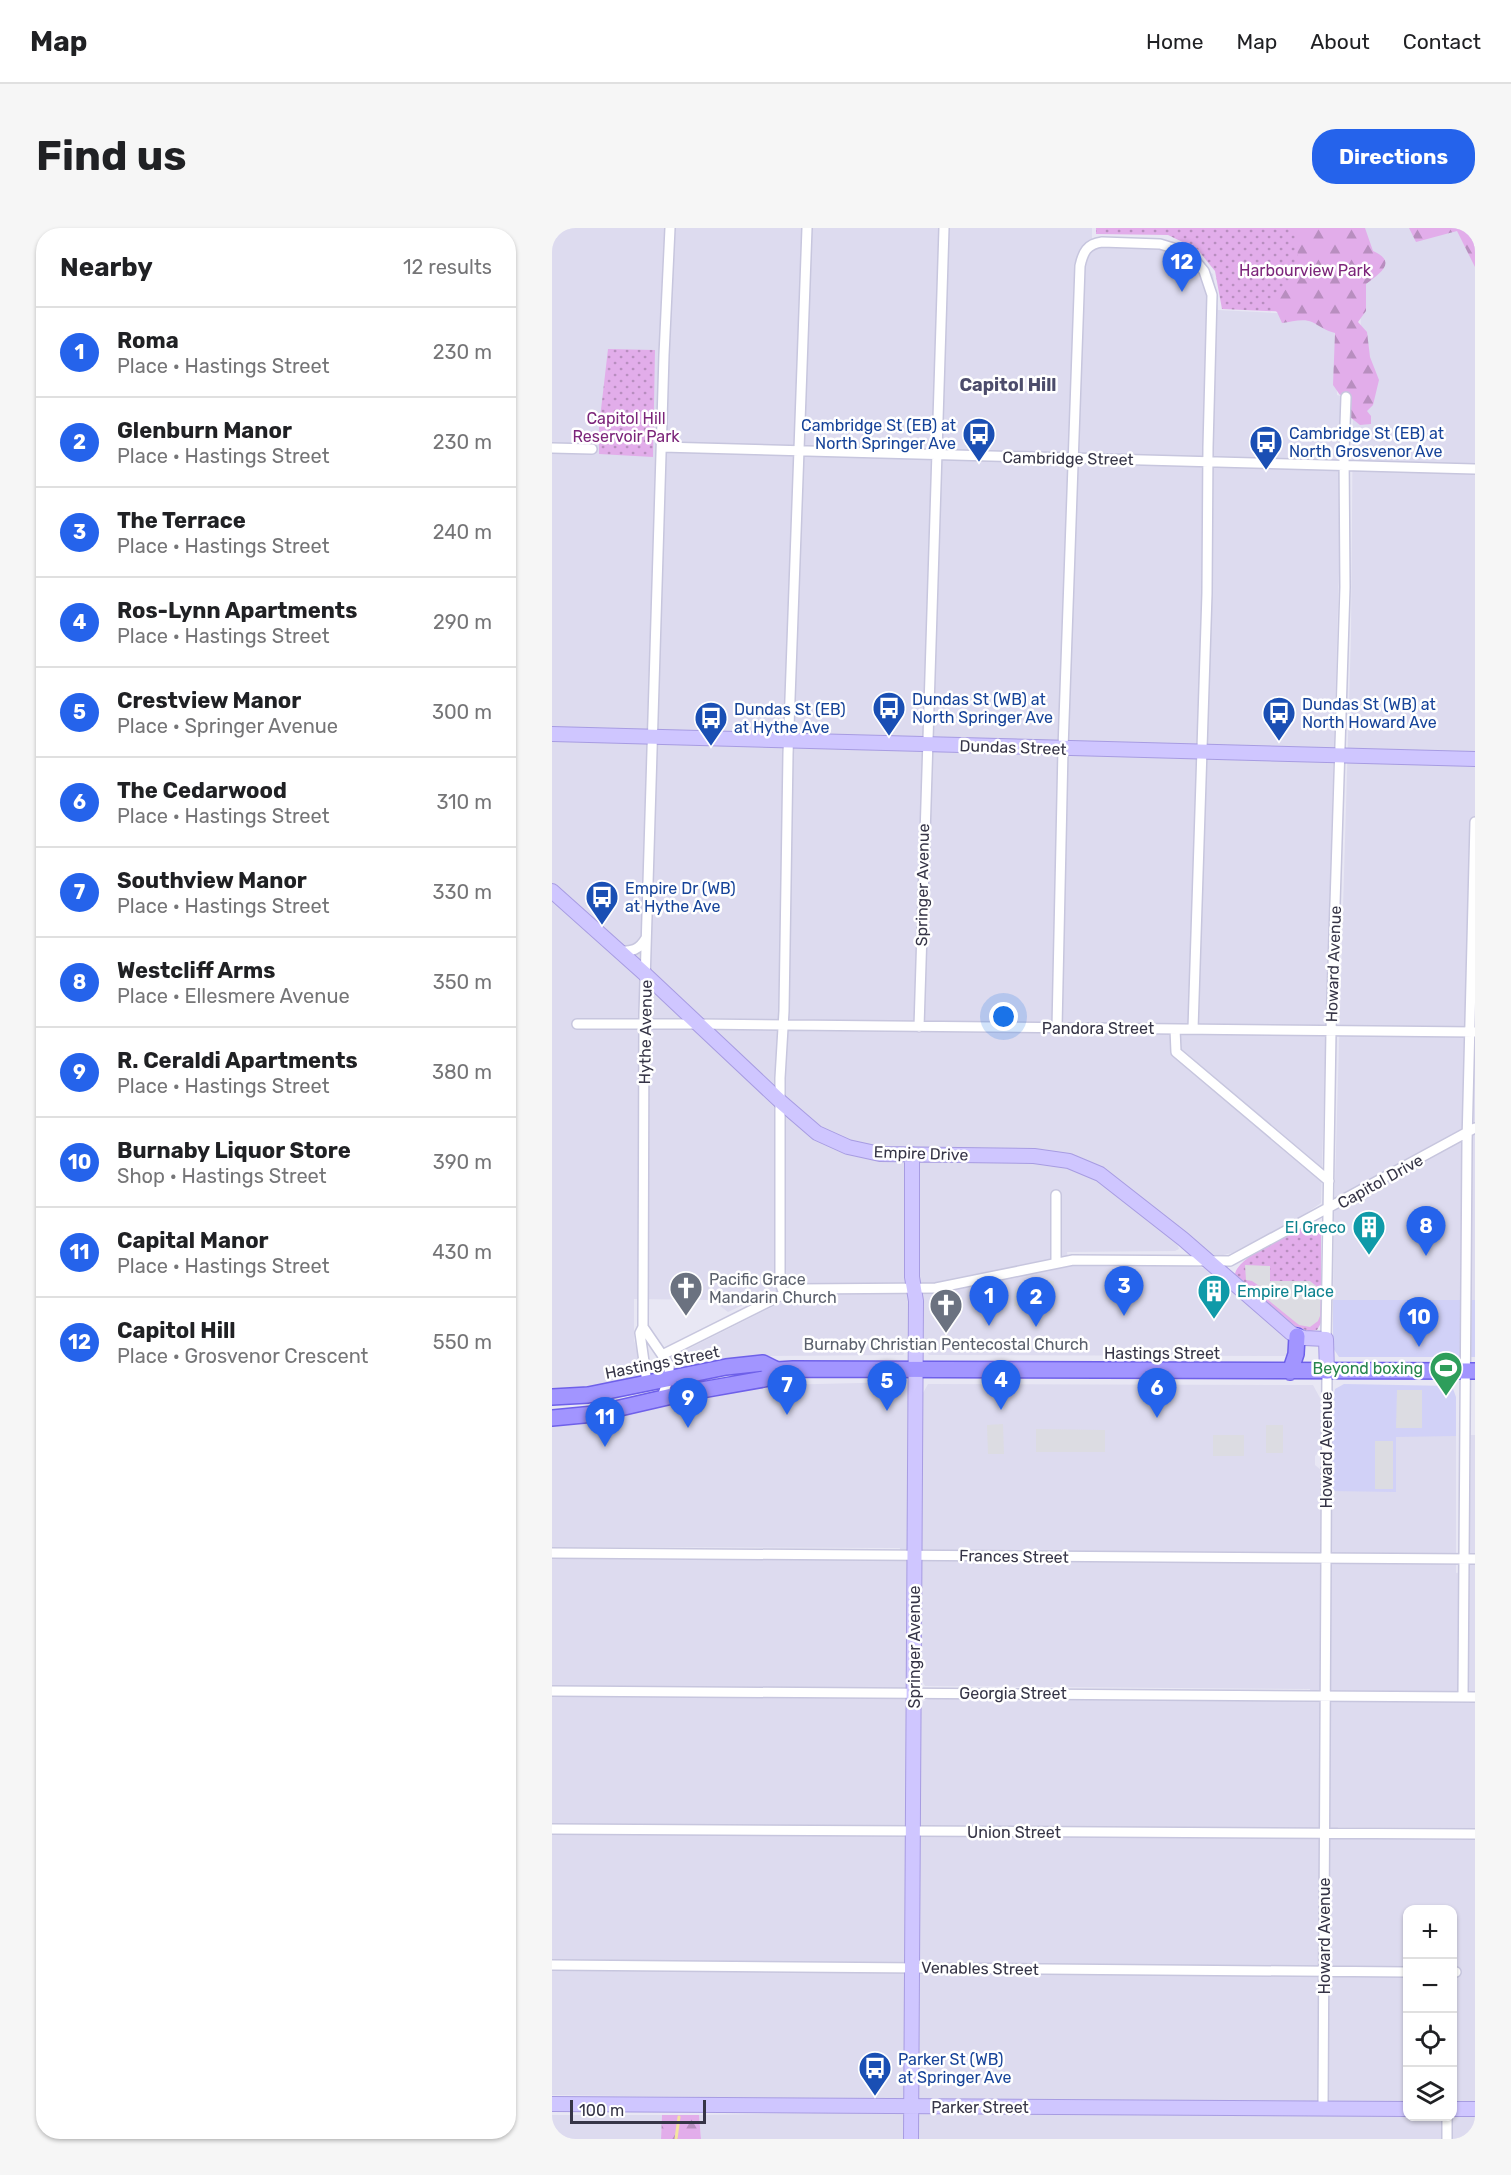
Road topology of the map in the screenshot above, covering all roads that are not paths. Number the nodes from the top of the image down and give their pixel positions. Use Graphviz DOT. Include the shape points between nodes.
graph roads {
  1 [pos="670,228"];
  2 [pos="807,228"];
  3 [pos="944,228"];
  4 [pos="1346,398"];
  5 [pos="662,447"];
  6 [pos="552,448"];
  7 [pos="591,449"];
  8 [pos="799,451"];
  9 [pos="936,455"];
  10 [pos="1073,458"];
  11 [pos="1208,461"];
  12 [pos="1345,465"];
  13 [pos="1475,469"];
  14 [pos="552,734"];
  15 [pos="652,737"];
  16 [pos="789,740"];
  17 [pos="926,744"];
  18 [pos="1063,748"];
  19 [pos="1201,752"];
  20 [pos="1339,755"];
  21 [pos="1475,759"];
  22 [pos="1475,822"];
  23 [pos="552,891"];
  24 [pos="647,936"];
  25 [pos="618,951"];
  26 [pos="646,975"];
  27 [pos="577,1024"];
  28 [pos="644,1024"];
  29 [pos="696,1024"];
  30 [pos="782,1026"];
  31 [pos="919,1027"];
  32 [pos="1057,1028"];
  33 [pos="1175,1029"];
  34 [pos="1193,1029"];
  35 [pos="1331,1031"];
  36 [pos="1472,1032"];
  37 [pos="781,1102"];
  38 [pos="1471,1130"];
  39 [pos="912,1154"];
  40 [pos="1329,1181"];
  41 [pos="1056,1195"];
  42 [pos="1329,1209"];
  43 [pos="1056,1262"];
  44 [pos="1210,1262"];
  45 [pos="914,1290"];
  46 [pos="784,1294"];
  47 [pos="643,1327"];
  48 [pos="1297,1336"];
  49 [pos="1326,1338"];
  50 [pos="662,1354"];
  51 [pos="777,1370"];
  52 [pos="916,1370"];
  53 [pos="1470,1371"];
  54 [pos="1290,1372"];
  55 [pos="1327,1372"];
  56 [pos="669,1378"];
  57 [pos="647,1383"];
  58 [pos="552,1397"];
  59 [pos="661,1399"];
  60 [pos="552,1418"];
  61 [pos="552,1553"];
  62 [pos="915,1554"];
  63 [pos="1326,1558"];
  64 [pos="1463,1559"];
  65 [pos="1475,1559"];
  66 [pos="552,1690"];
  67 [pos="914,1692"];
  68 [pos="1326,1696"];
  69 [pos="1463,1697"];
  70 [pos="1475,1697"];
  71 [pos="552,1829"];
  72 [pos="914,1831"];
  73 [pos="1324,1833"];
  74 [pos="1475,1834"];
  75 [pos="552,1965"];
  76 [pos="912,1967"];
  77 [pos="1323,1971"];
  78 [pos="1403,1972"];
  79 [pos="552,2104"];
  80 [pos="911,2107"];
  81 [pos="1323,2109"];
  82 [pos="1403,2109"];
  83 [pos="1457,2109"];
  84 [pos="1475,2109"];
  85 [pos="1447,2121"];
  86 [pos="911,2139"];
  87 [pos="1447,2139"];
  1 -- 5 [label="street, Hythe Avenue"];
  2 -- 8 [label="street"];
  3 -- 9 [label="street, Springer Avenue"];
  4 -- 12 [label="street, Howard Avenue"];
  5 -- 8 [label="street, Cambridge Street"];
  5 -- 15 [label="street, Hythe Avenue"];
  6 -- 7 [label="street"];
  8 -- 9 [label="street, Cambridge Street"];
  8 -- 16 [label="street"];
  9 -- 10 [label="street, Cambridge Street"];
  9 -- 17 [label="street, Springer Avenue"];
  10 -- 11 [label="street, Cambridge Street"];
  10 -- 11 [label="street" via="1080,266 1087,247 1102,242 1171,246 1195,260 1204,271 1211,289"];
  10 -- 18 [label="street"];
  11 -- 12 [label="street, Cambridge Street"];
  11 -- 19 [label="street" via="1208,593"];
  12 -- 13 [label="street, Cambridge Street"];
  12 -- 20 [label="street, Howard Avenue"];
  14 -- 15 [label="street, Dundas Street"];
  15 -- 16 [label="street, Dundas Street"];
  15 -- 24 [label="street, Hythe Avenue"];
  16 -- 17 [label="street, Dundas Street"];
  16 -- 30 [label="street"];
  17 -- 18 [label="street, Dundas Street"];
  17 -- 31 [label="street, Springer Avenue"];
  18 -- 19 [label="street, Dundas Street"];
  18 -- 32 [label="street"];
  19 -- 20 [label="street, Dundas Street"];
  19 -- 34 [label="street"];
  20 -- 21 [label="street, Dundas Street"];
  20 -- 35 [label="street, Howard Avenue"];
  22 -- 36 [label="street"];
  23 -- 25 [label="street, Empire Drive"];
  24 -- 25 [label="street" via="638,948"];
  24 -- 26 [label="street, Hythe Avenue"];
  25 -- 26 [label="street, Empire Drive"];
  26 -- 28 [label="street, Hythe Avenue"];
  26 -- 29 [label="street, Empire Drive"];
  27 -- 28 [label="street, Pandora Street"];
  28 -- 29 [label="street, Pandora Street"];
  28 -- 47 [label="street, Hythe Avenue"];
  29 -- 30 [label="street, Pandora Street"];
  29 -- 37 [label="street, Empire Drive"];
  30 -- 31 [label="street, Pandora Street"];
  30 -- 37 [label="street"];
  31 -- 32 [label="street, Pandora Street"];
  32 -- 33 [label="street, Pandora Street"];
  33 -- 34 [label="street, Pandora Street"];
  33 -- 40 [label="street" via="1176,1052"];
  34 -- 35 [label="street, Pandora Street"];
  35 -- 36 [label="street, Pandora Street"];
  35 -- 40 [label="street, Howard Avenue"];
  36 -- 38 [label="street"];
  37 -- 39 [label="street, Empire Drive" via="817,1133 848,1147 880,1154"];
  37 -- 46 [label="street" via="780,1283"];
  38 -- 42 [label="street, Capitol Drive"];
  38 -- 53 [label="street"];
  39 -- 44 [label="street, Empire Drive" via="1034,1156 1070,1161 1100,1174"];
  39 -- 45 [label="street, Springer Avenue"];
  40 -- 42 [label="street, Howard Avenue"];
  41 -- 43 [label="street"];
  42 -- 44 [label="street, Capitol Drive" via="1230,1262"];
  42 -- 49 [label="street, Howard Avenue"];
  43 -- 44 [label="street, Capitol Drive"];
  43 -- 45 [label="street, Capitol Drive"];
  44 -- 48 [label="street, Empire Drive"];
  45 -- 46 [label="street, Capitol Drive" via="806,1289"];
  45 -- 52 [label="street, Springer Avenue"];
  46 -- 50 [label="street, Capitol Drive"];
  47 -- 50 [label="street"];
  47 -- 57 [label="street, Hythe Avenue" via="640,1340"];
  48 -- 49 [label="street"];
  48 -- 54 [label="main road"];
  49 -- 55 [label="street, Howard Avenue"];
  50 -- 56 [label="street" via="669,1365"];
  51 -- 52 [label="main road, Hastings Street"];
  51 -- 56 [label="main road, Hastings Street" via="762,1363"];
  51 -- 59 [label="main road, Hastings Street" via="764,1379"];
  52 -- 54 [label="main road, Hastings Street"];
  52 -- 62 [label="street, Springer Avenue"];
  53 -- 55 [label="main road, Hastings Street"];
  53 -- 64 [label="street"];
  54 -- 55 [label="main road, Hastings Street"];
  55 -- 63 [label="street, Howard Avenue"];
  56 -- 57 [label="main road, Hastings Street"];
  56 -- 59 [label="street"];
  57 -- 58 [label="main road, Hastings Street" via="588,1395"];
  59 -- 60 [label="main road, Hastings Street" via="585,1416"];
  61 -- 62 [label="street, Frances Street"];
  62 -- 63 [label="street, Frances Street"];
  62 -- 67 [label="street, Springer Avenue"];
  63 -- 64 [label="street, Frances Street"];
  63 -- 68 [label="street, Howard Avenue"];
  64 -- 65 [label="street, Frances Street"];
  64 -- 69 [label="street"];
  66 -- 67 [label="street, Georgia Street"];
  67 -- 68 [label="street, Georgia Street"];
  67 -- 72 [label="street, Springer Avenue"];
  68 -- 69 [label="street, Georgia Street"];
  68 -- 73 [label="street, Howard Avenue"];
  69 -- 70 [label="street, Georgia Street"];
  71 -- 72 [label="street, Union Street"];
  72 -- 73 [label="street, Union Street"];
  72 -- 76 [label="street, Springer Avenue"];
  73 -- 74 [label="street, Union Street"];
  73 -- 77 [label="street, Howard Avenue"];
  75 -- 76 [label="street, Venables Street"];
  76 -- 77 [label="street, Venables Street"];
  76 -- 80 [label="street, Springer Avenue"];
  77 -- 78 [label="street, Venables Street"];
  77 -- 81 [label="street, Howard Avenue"];
  79 -- 80 [label="street, Parker Street"];
  80 -- 81 [label="street, Parker Street"];
  80 -- 86 [label="street, Springer Avenue"];
  81 -- 82 [label="street, Parker Street"];
  83 -- 84 [label="street"];
  85 -- 87 [label="street"];
}
